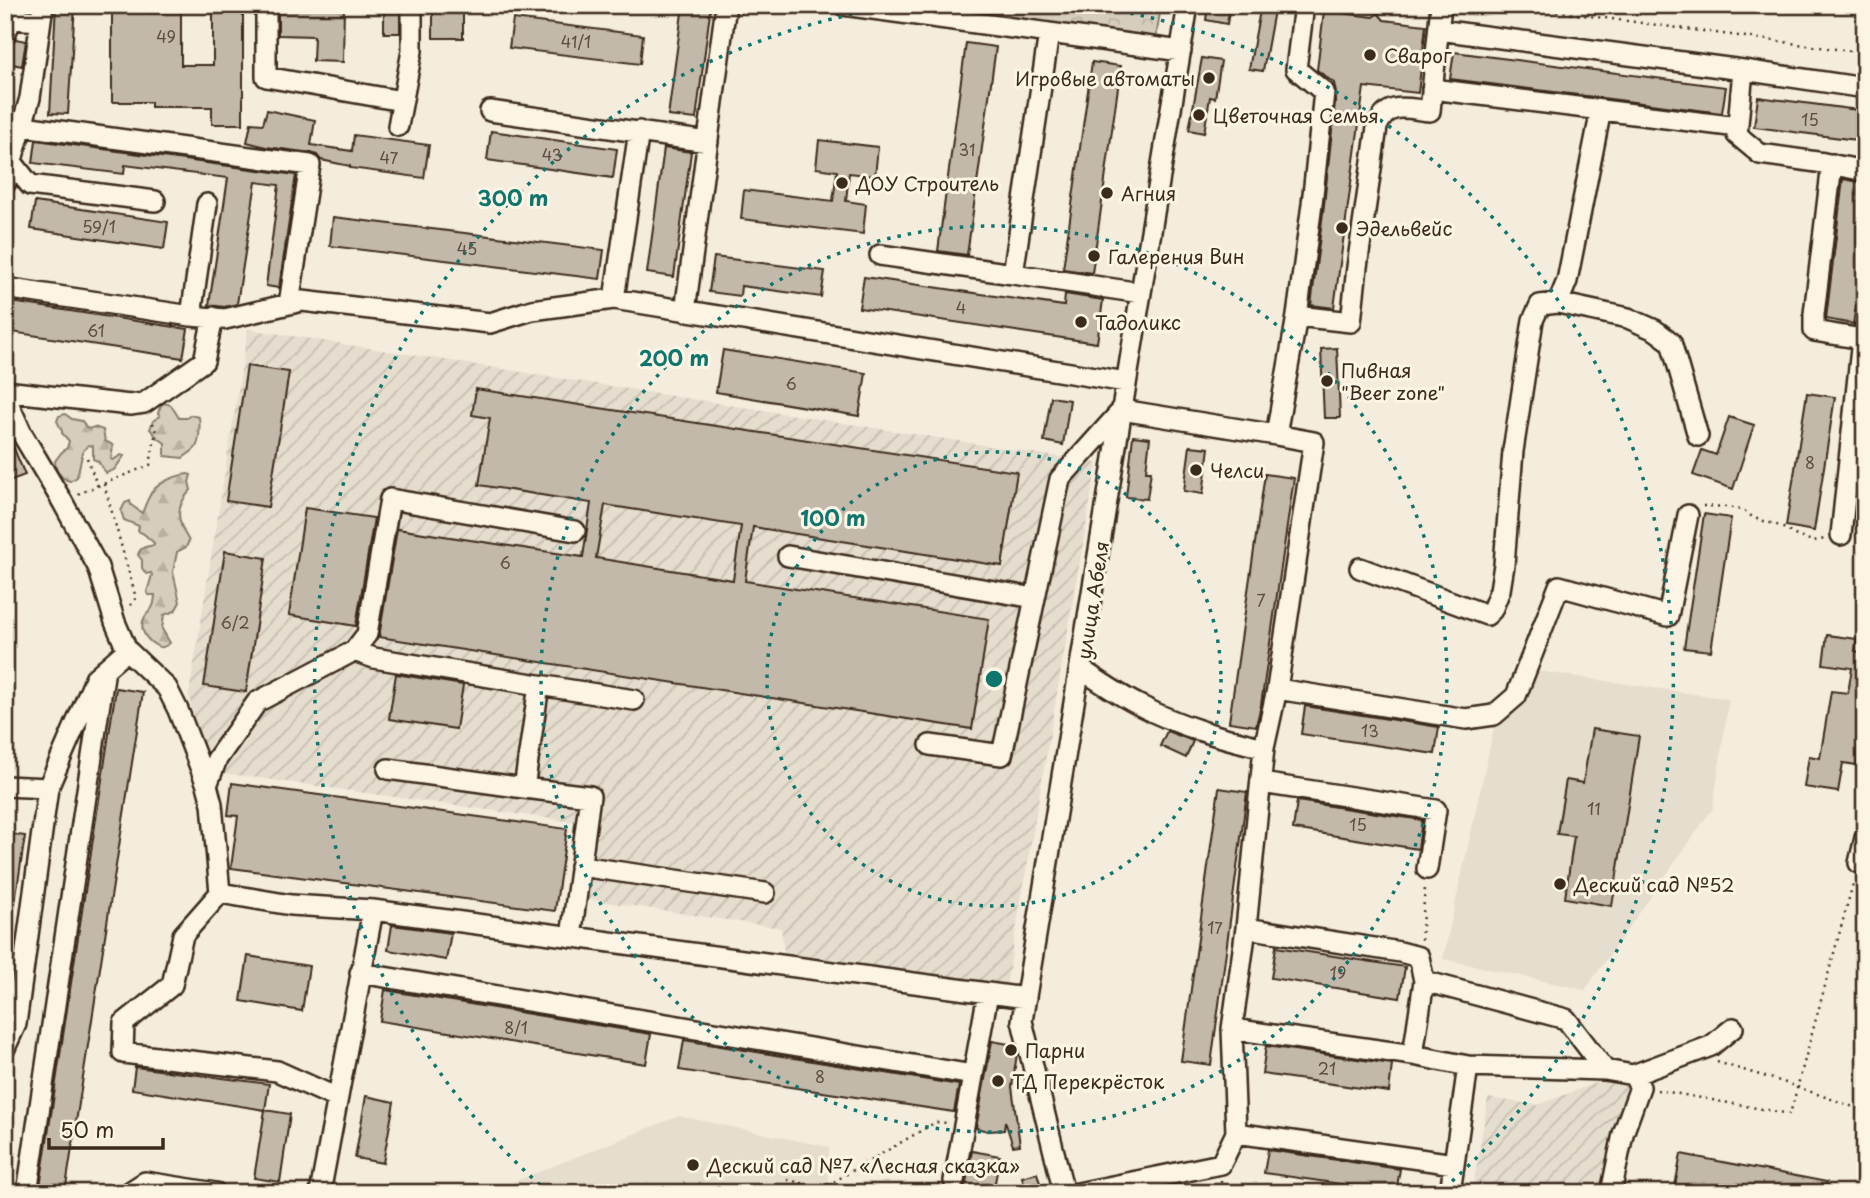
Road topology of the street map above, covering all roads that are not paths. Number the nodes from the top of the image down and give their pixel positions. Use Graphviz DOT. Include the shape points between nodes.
graph roads {
  1 [pos="266,5"];
  2 [pos="412,5"];
  3 [pos="726,5"];
  4 [pos="843,5"];
  5 [pos="1188,5"];
  6 [pos="1304,5"];
  7 [pos="1441,5"];
  8 [pos="905,9"];
  9 [pos="41,13"];
  10 [pos="10,19"];
  11 [pos="1439,30"];
  12 [pos="1049,33"];
  13 [pos="1181,51"];
  14 [pos="1743,70"];
  15 [pos="1865,88"];
  16 [pos="1432,89"];
  17 [pos="402,101"];
  18 [pos="1601,110"];
  19 [pos="490,111"];
  20 [pos="23,125"];
  21 [pos="398,126"];
  22 [pos="1738,127"];
  23 [pos="639,131"];
  24 [pos="708,142"];
  25 [pos="10,158"];
  26 [pos="1832,164"];
  27 [pos="1865,171"];
  28 [pos="5,184"];
  29 [pos="155,201"];
  30 [pos="207,204"];
  31 [pos="880,255"];
  32 [pos="1013,274"];
  33 [pos="5,288"];
  34 [pos="1141,293"];
  35 [pos="614,299"];
  36 [pos="1558,303"];
  37 [pos="289,304"];
  38 [pos="685,311"];
  39 [pos="191,316"];
  40 [pos="1297,316"];
  41 [pos="213,317"];
  42 [pos="1863,333"];
  43 [pos="1126,382"];
  44 [pos="5,394"];
  45 [pos="1122,410"];
  46 [pos="1276,435"];
  47 [pos="1698,436"];
  48 [pos="1688,515"];
  49 [pos="575,531"];
  50 [pos="1841,535"];
  51 [pos="788,556"];
  52 [pos="1360,568"];
  53 [pos="1035,598"];
  54 [pos="127,650"];
  55 [pos="354,651"];
  56 [pos="105,669"];
  57 [pos="1081,669"];
  58 [pos="539,685"];
  59 [pos="1277,689"];
  60 [pos="634,700"];
  61 [pos="930,745"];
  62 [pos="1264,748"];
  63 [pos="388,769"];
  64 [pos="1261,783"];
  65 [pos="207,785"];
  66 [pos="5,786"];
  67 [pos="48,788"];
  68 [pos="524,788"];
  69 [pos="1865,838"];
  70 [pos="1859,863"];
  71 [pos="580,866"];
  72 [pos="1427,869"];
  73 [pos="220,893"];
  74 [pos="765,894"];
  75 [pos="373,910"];
  76 [pos="1246,928"];
  77 [pos="571,937"];
  78 [pos="360,973"];
  79 [pos="1424,981"];
  80 [pos="988,993"];
  81 [pos="1026,998"];
  82 [pos="1733,1028"];
  83 [pos="1232,1029"];
  84 [pos="5,1048"];
  85 [pos="1413,1055"];
  86 [pos="1468,1066"];
  87 [pos="1605,1070"];
  88 [pos="973,1075"];
  89 [pos="1636,1081"];
  90 [pos="337,1098"];
  91 [pos="1236,1133"];
  92 [pos="1454,1164"];
  93 [pos="954,1181"];
  94 [pos="27,1193"];
  95 [pos="128,1193"];
  96 [pos="216,1193"];
  97 [pos="320,1193"];
  98 [pos="1064,1193"];
  99 [pos="1078,1193"];
  100 [pos="1450,1193"];
  101 [pos="1611,1193"];
  1 -- 17 [label="street" via="266,77"];
  2 -- 17 [label="street" via="412,51"];
  3 -- 24 [label="street"];
  4 -- 8 [label="street"];
  5 -- 13 [label="street, улица Абеля"];
  6 -- 40 [label="street" via="1296,69 1324,92"];
  7 -- 11 [label="street"];
  8 -- 12 [label="street"];
  9 -- 10 [label="street"];
  9 -- 20 [label="street"];
  11 -- 14 [label="street"];
  11 -- 16 [label="street"];
  12 -- 13 [label="street"];
  12 -- 32 [label="street"];
  13 -- 34 [label="street, улица Абеля"];
  14 -- 15 [label="street"];
  14 -- 22 [label="street"];
  16 -- 18 [label="street"];
  16 -- 40 [label="street" via="1430,111 1391,109 1377,127 1351,322"];
  17 -- 21 [label="street"];
  18 -- 22 [label="street"];
  18 -- 36 [label="street" via="1567,281"];
  19 -- 23 [label="street"];
  20 -- 25 [label="street"];
  20 -- 37 [label="street" via="310,165"];
  22 -- 26 [label="street" via="1737,135 1760,154"];
  23 -- 24 [label="street"];
  23 -- 35 [label="street"];
  24 -- 38 [label="street"];
  25 -- 28 [label="street"];
  25 -- 29 [label="street" via="30,185"];
  26 -- 27 [label="street"];
  26 -- 42 [label="street" via="1814,331"];
  30 -- 39 [label="street"];
  31 -- 32 [label="street"];
  32 -- 34 [label="street"];
  33 -- 39 [label="street"];
  34 -- 43 [label="street, улица Абеля"];
  35 -- 37 [label="street" via="532,310 491,323 302,301"];
  35 -- 38 [label="street"];
  36 -- 47 [label="street" via="1628,318 1671,342"];
  36 -- 52 [label="street" via="1540,305 1533,320 1513,451 1504,565 1492,610 1487,615"];
  37 -- 41 [label="street" via="225,319"];
  38 -- 43 [label="street"];
  39 -- 41 [label="street"];
  40 -- 46 [label="street"];
  41 -- 44 [label="street" via="204,361 144,403"];
  42 -- 50 [label="street"];
  43 -- 45 [label="street, улица Абеля"];
  44 -- 54 [label="street" via="22,434 98,567"];
  45 -- 46 [label="street"];
  45 -- 53 [label="street" via="1060,479"];
  45 -- 57 [label="street, улица Абеля"];
  46 -- 59 [label="street" via="1314,442"];
  48 -- 59 [label="street" via="1668,615 1559,586 1516,696 1494,715 1466,719"];
  49 -- 55 [label="street" via="390,499 367,635"];
  51 -- 53 [label="street"];
  53 -- 61 [label="street" via="1002,755"];
  54 -- 56 [label="street"];
  54 -- 65 [label="street" via="167,688"];
  55 -- 58 [label="street"];
  55 -- 65 [label="street" via="257,702 217,759"];
  56 -- 67 [label="street" via="96,677"];
  56 -- 94 [label="street"];
  57 -- 62 [label="street" via="1158,715"];
  57 -- 81 [label="street, улица Абеля"];
  58 -- 60 [label="street"];
  58 -- 68 [label="street"];
  59 -- 62 [label="street"];
  62 -- 64 [label="street"];
  63 -- 68 [label="street"];
  64 -- 72 [label="street" via="1436,810"];
  64 -- 76 [label="street"];
  65 -- 73 [label="street"];
  66 -- 67 [label="street"];
  67 -- 84 [label="street" via="16,1024"];
  68 -- 71 [label="street" via="590,796"];
  69 -- 70 [label="street"];
  71 -- 74 [label="street"];
  71 -- 77 [label="street"];
  73 -- 75 [label="street" via="291,905"];
  73 -- 90 [label="street" via="183,934 172,985 124,1023 124,1053 277,1071"];
  75 -- 77 [label="street"];
  75 -- 78 [label="street"];
  76 -- 79 [label="street" via="1419,957"];
  76 -- 83 [label="street"];
  77 -- 80 [label="street"];
  78 -- 88 [label="street"];
  78 -- 90 [label="street"];
  79 -- 85 [label="street"];
  79 -- 87 [label="street" via="1566,1018"];
  80 -- 81 [label="street"];
  80 -- 88 [label="street"];
  81 -- 98 [label="street, улица Абеля" via="1023,1021"];
  82 -- 89 [label="street" via="1711,1046"];
  83 -- 85 [label="street"];
  83 -- 91 [label="street"];
  85 -- 86 [label="street"];
  86 -- 87 [label="street"];
  86 -- 92 [label="street"];
  87 -- 89 [label="street"];
  88 -- 93 [label="street"];
  89 -- 101 [label="street"];
  90 -- 97 [label="street"];
  91 -- 92 [label="street"];
  91 -- 99 [label="street" via="1221,1164"];
  92 -- 100 [label="street"];
  95 -- 96 [label="street" via="145,1182"];
}
